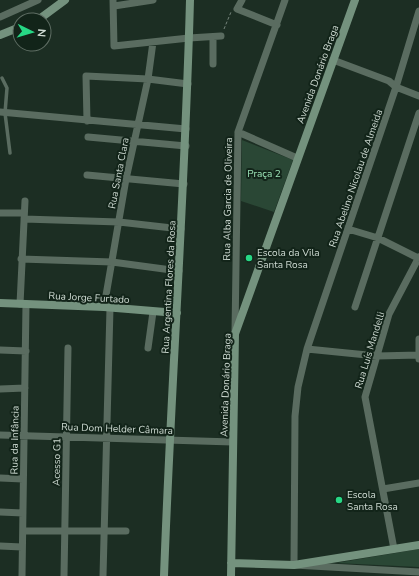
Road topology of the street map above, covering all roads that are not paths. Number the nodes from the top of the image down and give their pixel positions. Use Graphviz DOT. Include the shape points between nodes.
graph roads {
  1 [pos="38,0"];
  2 [pos="65,0"];
  3 [pos="153,0"];
  4 [pos="190,0"];
  5 [pos="242,0"];
  6 [pos="285,0"];
  7 [pos="355,0"];
  8 [pos="114,3"];
  9 [pos="419,11"];
  10 [pos="49,12"];
  11 [pos="0,17"];
  12 [pos="277,25"];
  13 [pos="12,30"];
  14 [pos="0,35"];
  15 [pos="221,36"];
  16 [pos="213,37"];
  17 [pos="189,38"];
  18 [pos="153,42"];
  19 [pos="333,60"];
  20 [pos="213,64"];
  21 [pos="2,78"];
  22 [pos="148,78"];
  23 [pos="188,84"];
  24 [pos="396,87"];
  25 [pos="419,96"];
  26 [pos="3,113"];
  27 [pos="419,113"];
  28 [pos="87,121"];
  29 [pos="137,125"];
  30 [pos="186,129"];
  31 [pos="238,132"];
  32 [pos="88,137"];
  33 [pos="133,142"];
  34 [pos="186,146"];
  35 [pos="10,153"];
  36 [pos="297,158"];
  37 [pos="87,175"];
  38 [pos="126,179"];
  39 [pos="184,184"];
  40 [pos="25,201"];
  41 [pos="0,213"];
  42 [pos="24,216"];
  43 [pos="119,222"];
  44 [pos="181,229"];
  45 [pos="348,229"];
  46 [pos="378,238"];
  47 [pos="419,258"];
  48 [pos="21,259"];
  49 [pos="112,262"];
  50 [pos="179,271"];
  51 [pos="0,303"];
  52 [pos="23,304"];
  53 [pos="356,307"];
  54 [pos="107,308"];
  55 [pos="153,312"];
  56 [pos="176,313"];
  57 [pos="235,334"];
  58 [pos="419,339"];
  59 [pos="68,348"];
  60 [pos="148,348"];
  61 [pos="308,349"];
  62 [pos="0,350"];
  63 [pos="26,351"];
  64 [pos="378,356"];
  65 [pos="419,356"];
  66 [pos="25,388"];
  67 [pos="0,389"];
  68 [pos="0,434"];
  69 [pos="24,435"];
  70 [pos="67,436"];
  71 [pos="106,438"];
  72 [pos="169,439"];
  73 [pos="233,442"];
  74 [pos="0,478"];
  75 [pos="23,479"];
  76 [pos="419,483"];
  77 [pos="383,489"];
  78 [pos="0,512"];
  79 [pos="22,513"];
  80 [pos="126,530"];
  81 [pos="23,531"];
  82 [pos="65,531"];
  83 [pos="105,531"];
  84 [pos="419,545"];
  85 [pos="0,546"];
  86 [pos="22,547"];
  87 [pos="394,549"];
  88 [pos="231,563"];
  89 [pos="294,565"];
  90 [pos="419,572"];
  91 [pos="22,576"];
  92 [pos="64,576"];
  93 [pos="103,576"];
  94 [pos="164,576"];
  95 [pos="231,576"];
  1 -- 11 [label="street"];
  2 -- 10 [label="street"];
  3 -- 8 [label="street"];
  4 -- 17 [label="street, Rua Argentina Flores da Rosa"];
  5 -- 12 [label="street" via="237,9"];
  6 -- 12 [label="street, Rua Alba Garcia de Oliveira"];
  7 -- 19 [label="street, Avenida Donário Braga"];
  8 -- 18 [label="street" via="114,46"];
  9 -- 24 [label="street, Rua Abelino Nicolau de Almeida"];
  12 -- 31 [label="street, Rua Alba Garcia de Oliveira"];
  13 -- 14 [label="street"];
  15 -- 16 [label="street"];
  16 -- 17 [label="street"];
  16 -- 20 [label="street"];
  17 -- 18 [label="street"];
  17 -- 23 [label="street, Rua Argentina Flores da Rosa"];
  18 -- 22 [label="street, Rua Santa Clara"];
  19 -- 24 [label="street" via="389,81"];
  19 -- 36 [label="street, Avenida Donário Braga"];
  21 -- 26 [label="lane" via="7,88"];
  22 -- 23 [label="street"];
  22 -- 28 [label="street" via="86,76"];
  22 -- 29 [label="street, Rua Santa Clara"];
  23 -- 30 [label="street, Rua Argentina Flores da Rosa"];
  24 -- 25 [label="street"];
  24 -- 45 [label="street, Rua Abelino Nicolau de Almeida"];
  26 -- 28 [label="street"];
  26 -- 35 [label="lane"];
  27 -- 46 [label="street"];
  28 -- 29 [label="street"];
  29 -- 30 [label="street"];
  29 -- 33 [label="street, Rua Santa Clara"];
  30 -- 34 [label="street, Rua Argentina Flores da Rosa"];
  31 -- 36 [label="street"];
  31 -- 57 [label="street, Rua Alba Garcia de Oliveira"];
  32 -- 33 [label="street"];
  33 -- 34 [label="street"];
  33 -- 38 [label="street, Rua Santa Clara"];
  34 -- 39 [label="street, Rua Argentina Flores da Rosa"];
  36 -- 57 [label="street, Avenida Donário Braga"];
  37 -- 38 [label="street"];
  38 -- 39 [label="street"];
  38 -- 43 [label="street, Rua Santa Clara"];
  39 -- 44 [label="street, Rua Argentina Flores da Rosa"];
  40 -- 42 [label="street, Rua da Infância"];
  41 -- 42 [label="street"];
  42 -- 43 [label="street"];
  42 -- 48 [label="street, Rua da Infância"];
  43 -- 44 [label="street"];
  43 -- 49 [label="street, Rua Santa Clara"];
  44 -- 50 [label="street, Rua Argentina Flores da Rosa"];
  45 -- 46 [label="street"];
  45 -- 61 [label="street, Rua Abelino Nicolau de Almeida"];
  46 -- 47 [label="street"];
  46 -- 53 [label="street"];
  47 -- 64 [label="street, Rua Luís Mandelli" via="389,314"];
  48 -- 49 [label="street"];
  48 -- 52 [label="street, Rua da Infância"];
  49 -- 50 [label="street"];
  49 -- 54 [label="street, Rua Santa Clara"];
  50 -- 56 [label="street, Rua Argentina Flores da Rosa"];
  51 -- 52 [label="street, Rua Jorge Furtado"];
  52 -- 54 [label="street, Rua Jorge Furtado"];
  52 -- 63 [label="street, Rua da Infância"];
  54 -- 55 [label="street, Rua Jorge Furtado"];
  54 -- 71 [label="street, Rua Santa Clara"];
  55 -- 56 [label="street, Rua Jorge Furtado"];
  55 -- 60 [label="street"];
  56 -- 72 [label="street, Rua Argentina Flores da Rosa"];
  57 -- 73 [label="street, Avenida Donário Braga"];
  58 -- 65 [label="street"];
  59 -- 70 [label="street, Acesso G1"];
  61 -- 64 [label="street"];
  61 -- 89 [label="street, Rua Abelino Nicolau de Almeida" via="298,387 295,416"];
  62 -- 63 [label="street"];
  63 -- 66 [label="street, Rua da Infância"];
  64 -- 65 [label="street"];
  64 -- 77 [label="street, Rua Luís Mandelli" via="365,397"];
  66 -- 67 [label="street"];
  66 -- 69 [label="street, Rua da Infância"];
  68 -- 69 [label="street, Rua Dom Helder Câmara"];
  69 -- 70 [label="street, Rua Dom Helder Câmara"];
  69 -- 75 [label="street, Rua da Infância"];
  70 -- 71 [label="street, Rua Dom Helder Câmara"];
  70 -- 82 [label="street, Acesso G1"];
  71 -- 72 [label="street, Rua Dom Helder Câmara"];
  71 -- 83 [label="street, Rua Santa Clara"];
  72 -- 73 [label="street, Rua Dom Helder Câmara"];
  72 -- 94 [label="street, Rua Argentina Flores da Rosa"];
  73 -- 88 [label="street, Avenida Donário Braga"];
  74 -- 75 [label="street"];
  75 -- 79 [label="street, Rua da Infância"];
  76 -- 77 [label="street"];
  77 -- 87 [label="street, Rua Luís Mandelli"];
  78 -- 79 [label="street"];
  79 -- 81 [label="street, Rua da Infância"];
  80 -- 83 [label="street"];
  81 -- 82 [label="street"];
  81 -- 86 [label="street, Rua da Infância"];
  82 -- 83 [label="street"];
  82 -- 92 [label="street, Acesso G1"];
  83 -- 93 [label="street, Rua Santa Clara"];
  84 -- 87 [label="street"];
  85 -- 86 [label="street"];
  86 -- 91 [label="street, Rua da Infância"];
  87 -- 89 [label="street"];
  88 -- 89 [label="street"];
  88 -- 95 [label="street, Avenida Donário Braga"];
  89 -- 90 [label="street"];
}
